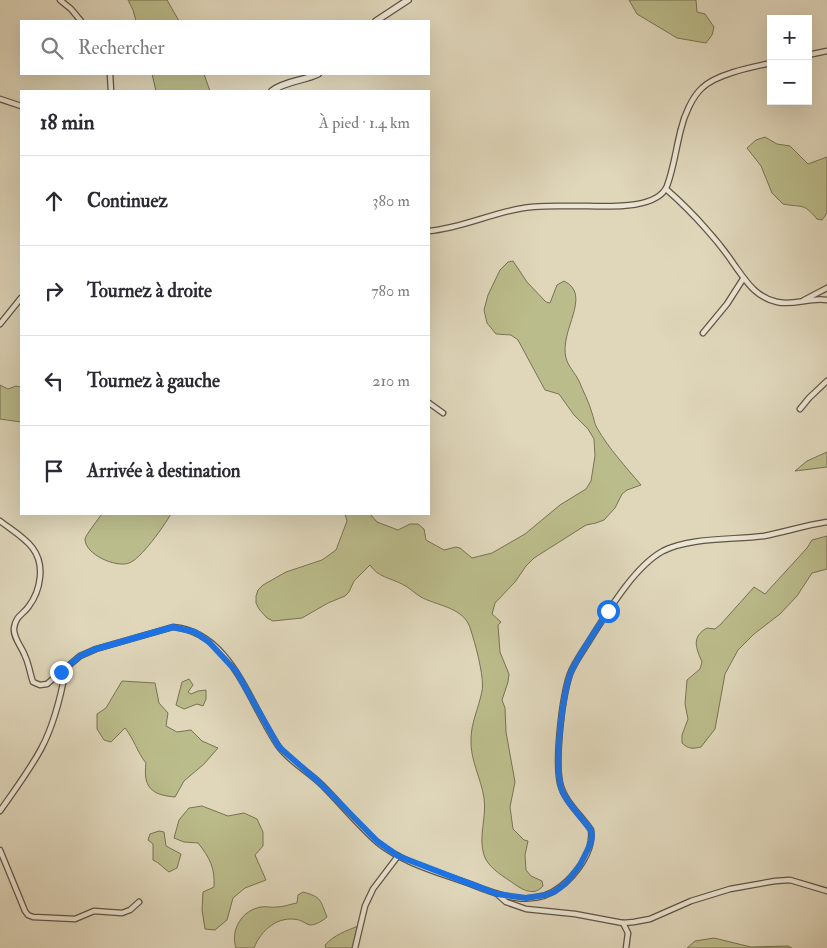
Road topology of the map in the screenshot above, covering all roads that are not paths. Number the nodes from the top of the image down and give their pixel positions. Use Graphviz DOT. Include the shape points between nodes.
graph roads {
  1 [pos="60,0"];
  2 [pos="408,0"];
  3 [pos="80,20"];
  4 [pos="378,20"];
  5 [pos="827,51"];
  6 [pos="812,54"];
  7 [pos="767,64"];
  8 [pos="110,75"];
  9 [pos="316,75"];
  10 [pos="110,90"];
  11 [pos="273,90"];
  12 [pos="0,99"];
  13 [pos="20,106"];
  14 [pos="666,189"];
  15 [pos="430,231"];
  16 [pos="743,279"];
  17 [pos="827,288"];
  18 [pos="20,299"];
  19 [pos="827,300"];
  20 [pos="803,301"];
  21 [pos="0,324"];
  22 [pos="703,333"];
  23 [pos="827,381"];
  24 [pos="430,404"];
  25 [pos="800,408"];
  26 [pos="443,413"];
  27 [pos="0,521"];
  28 [pos="827,522"];
  29 [pos="66,668"];
  30 [pos="0,811"];
  31 [pos="0,850"];
  32 [pos="398,856"];
  33 [pos="827,891"];
  34 [pos="497,894"];
  35 [pos="139,902"];
  36 [pos="623,922"];
  37 [pos="355,948"];
  38 [pos="626,948"];
  1 -- 3 [label="street"];
  2 -- 4 [label="street"];
  5 -- 6 [label="street"];
  7 -- 14 [label="street" via="725,75 701,88 681,127"];
  8 -- 10 [label="street"];
  9 -- 11 [label="street"];
  12 -- 13 [label="street"];
  14 -- 15 [label="street" via="655,198 622,206 523,208"];
  14 -- 16 [label="street" via="706,229"];
  16 -- 20 [label="street" via="769,300 784,304"];
  16 -- 22 [label="street"];
  17 -- 20 [label="street"];
  18 -- 21 [label="street"];
  19 -- 20 [label="street"];
  23 -- 25 [label="street"];
  24 -- 26 [label="street"];
  27 -- 29 [label="street" via="27,541 41,566 34,597 16,620 14,630 33,682 47,684"];
  28 -- 34 [label="street" via="762,536 674,547 642,568 608,611 580,655 566,688 558,760 560,784 591,830 590,845 573,874 554,892 526,898"];
  29 -- 30 [label="street" via="49,732"];
  29 -- 32 [label="street" via="80,656 96,649 168,628 195,632 236,671 279,747 320,783 366,831"];
  31 -- 35 [label="street" via="25,911 33,917 75,919 94,911 122,913"];
  32 -- 34 [label="street"];
  32 -- 37 [label="street" via="373,889 365,906"];
  33 -- 36 [label="street" via="790,880 775,881 691,901 650,919"];
  34 -- 36 [label="street" via="506,902 526,909"];
  36 -- 38 [label="street" via="628,933"];
}
